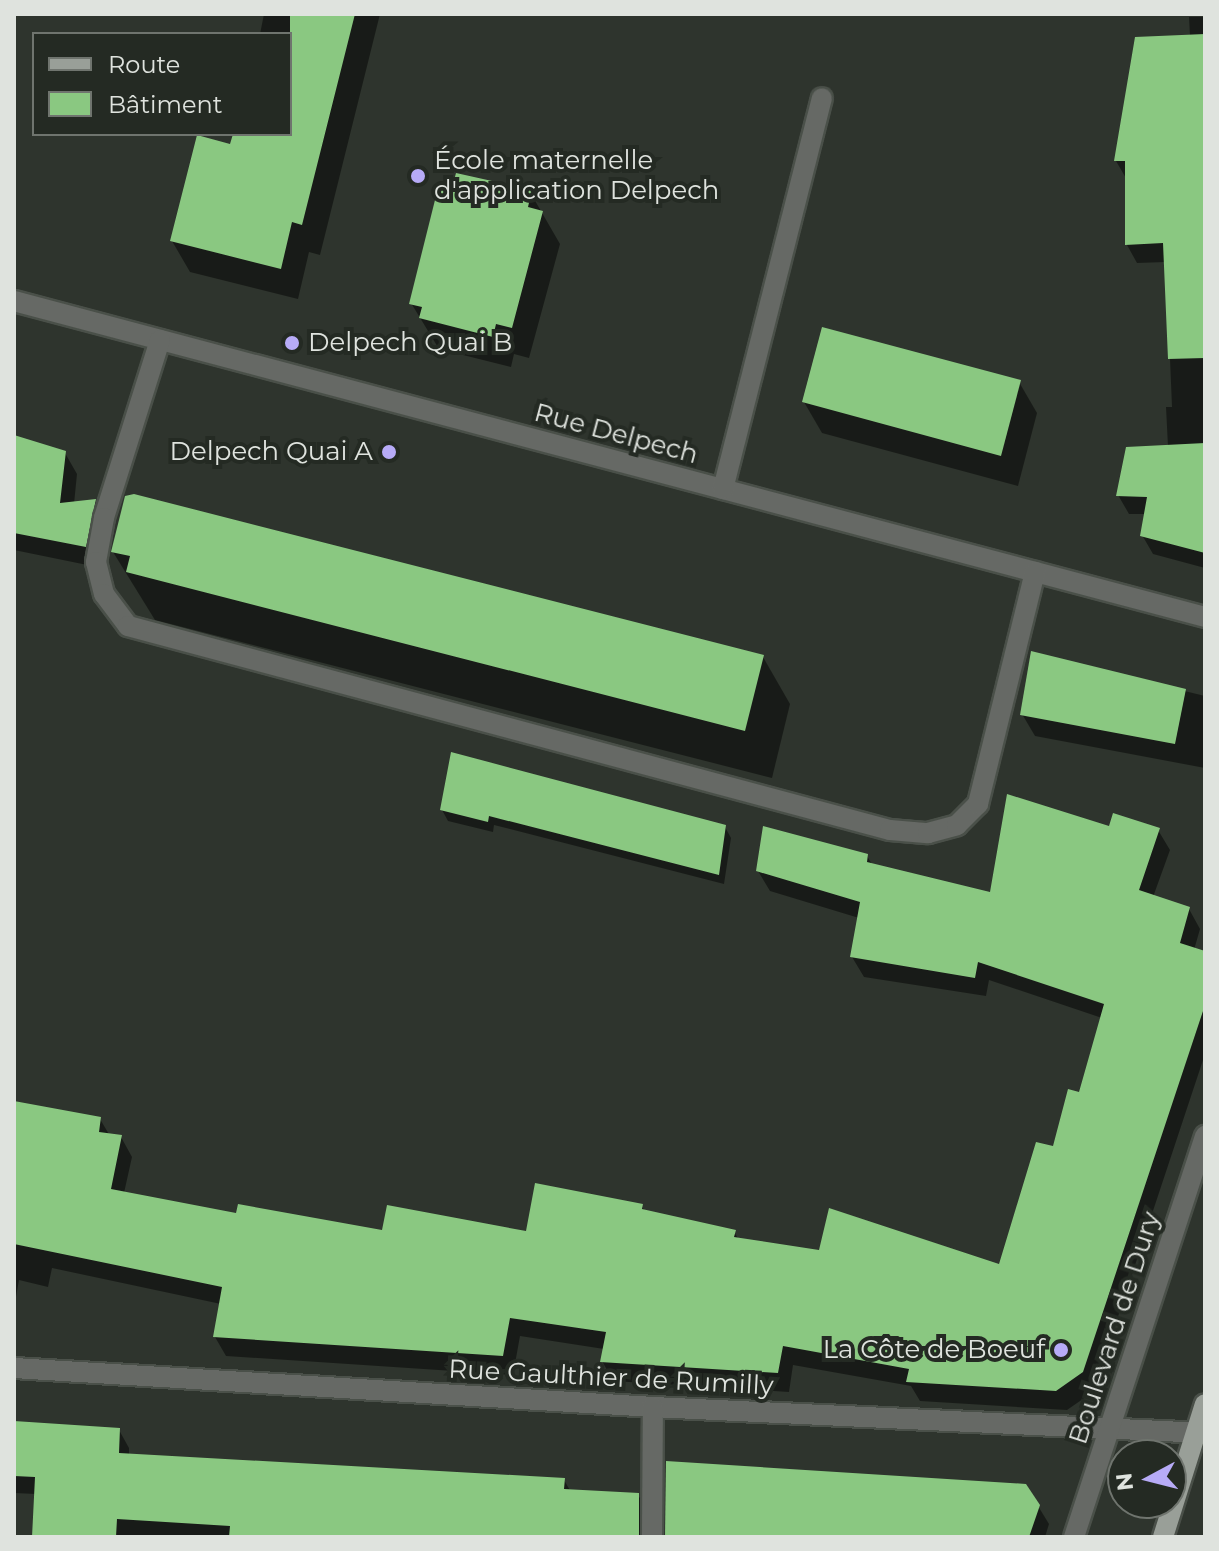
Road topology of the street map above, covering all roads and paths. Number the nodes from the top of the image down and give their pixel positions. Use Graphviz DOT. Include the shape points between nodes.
graph roads {
  1 [pos="822,98"];
  2 [pos="14,301"];
  3 [pos="160,340"];
  4 [pos="723,489"];
  5 [pos="1035,572"];
  6 [pos="1205,617"];
  7 [pos="1205,1136"];
  8 [pos="14,1368"];
  9 [pos="1205,1404"];
  10 [pos="653,1407"];
  11 [pos="1109,1429"];
  12 [pos="1200,1432"];
  13 [pos="652,1537"];
  14 [pos="1074,1537"];
  15 [pos="1163,1537"];
  1 -- 4 [label="street"];
  2 -- 3 [label="street, Rue Delpech"];
  3 -- 4 [label="street, Rue Delpech"];
  3 -- 5 [label="street" via="104,518 96,562 104,594 128,626 890,830 928,833 957,825 978,804"];
  4 -- 5 [label="street, Rue Delpech"];
  5 -- 6 [label="street, Rue Delpech"];
  7 -- 11 [label="street, Boulevard de Dury"];
  8 -- 10 [label="street, Rue Gaulthier de Rumilly"];
  9 -- 12 [label="main road"];
  10 -- 11 [label="street, Rue Gaulthier de Rumilly"];
  10 -- 13 [label="street"];
  11 -- 12 [label="street, Rue Gaulthier de Rumilly"];
  11 -- 14 [label="street, Boulevard de Dury"];
  12 -- 15 [label="main road"];
}
